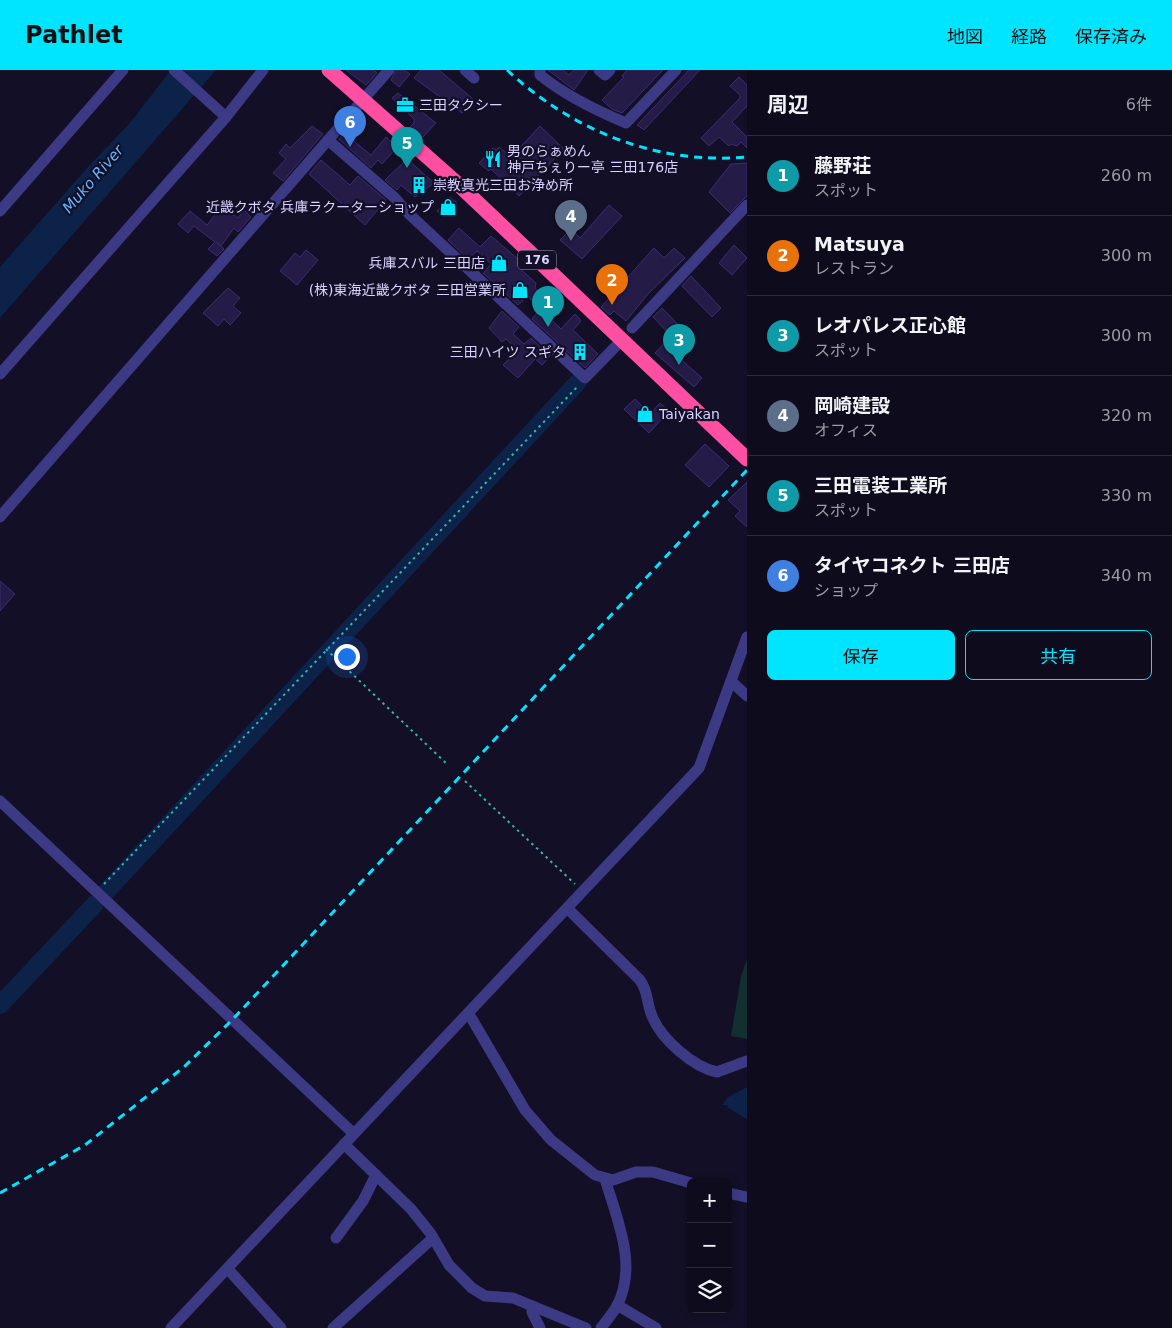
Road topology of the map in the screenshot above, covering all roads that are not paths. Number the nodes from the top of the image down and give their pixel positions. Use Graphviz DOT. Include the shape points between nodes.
graph roads {
  1 [pos="122,70"];
  2 [pos="174,70"];
  3 [pos="263,70"];
  4 [pos="329,70"];
  5 [pos="388,70"];
  6 [pos="540,70"];
  7 [pos="599,70"];
  8 [pos="610,70"];
  9 [pos="676,70"];
  10 [pos="362,101"];
  11 [pos="223,114"];
  12 [pos="328,140"];
  13 [pos="747,205"];
  14 [pos="0,211"];
  15 [pos="632,328"];
  16 [pos="617,344"];
  17 [pos="0,374"];
  18 [pos="744,456"];
  19 [pos="0,517"];
  20 [pos="747,638"];
  21 [pos="731,681"];
  22 [pos="747,696"];
  23 [pos="0,801"];
  24 [pos="568,909"];
  25 [pos="469,1014"];
  26 [pos="747,1061"];
  27 [pos="353,1133"];
  28 [pos="344,1144"];
  29 [pos="376,1175"];
  30 [pos="605,1179"];
  31 [pos="687,1182"];
  32 [pos="732,1194"];
  33 [pos="747,1196"];
  34 [pos="336,1238"];
  35 [pos="433,1238"];
  36 [pos="228,1268"];
  37 [pos="617,1305"];
  38 [pos="532,1306"];
  39 [pos="171,1328"];
  40 [pos="281,1328"];
  41 [pos="333,1328"];
  42 [pos="540,1328"];
  43 [pos="586,1328"];
  44 [pos="602,1328"];
  45 [pos="656,1328"];
  1 -- 14 [label="street"];
  2 -- 11 [label="street"];
  3 -- 11 [label="street"];
  4 -- 10 [label="highway, 176"];
  5 -- 10 [label="street"];
  6 -- 9 [label="street" via="540,75 556,88 626,123"];
  7 -- 8 [label="street" via="605,75"];
  10 -- 12 [label="street"];
  10 -- 18 [label="highway, 176" via="458,184"];
  11 -- 17 [label="street"];
  12 -- 16 [label="street" via="395,198 585,378"];
  12 -- 19 [label="street"];
  13 -- 15 [label="street"];
  20 -- 21 [label="street"];
  21 -- 22 [label="street"];
  21 -- 24 [label="street" via="699,768"];
  23 -- 27 [label="street"];
  24 -- 25 [label="street"];
  24 -- 26 [label="street" via="640,980 647,991 652,1017 692,1063 717,1072"];
  25 -- 27 [label="street"];
  25 -- 30 [label="street" via="525,1110 551,1140 594,1175"];
  27 -- 28 [label="street"];
  28 -- 29 [label="street"];
  28 -- 36 [label="street"];
  29 -- 34 [label="street" via="363,1201"];
  29 -- 35 [label="street" via="411,1209"];
  30 -- 31 [label="street" via="645,1172"];
  30 -- 37 [label="street" via="627,1259 625,1282"];
  32 -- 33 [label="street"];
  35 -- 38 [label="street" via="449,1265 472,1288 485,1296 513,1298"];
  35 -- 41 [label="street"];
  36 -- 39 [label="street"];
  36 -- 40 [label="street"];
  37 -- 44 [label="street"];
  37 -- 45 [label="street"];
  38 -- 42 [label="street"];
  38 -- 43 [label="street"];
}
